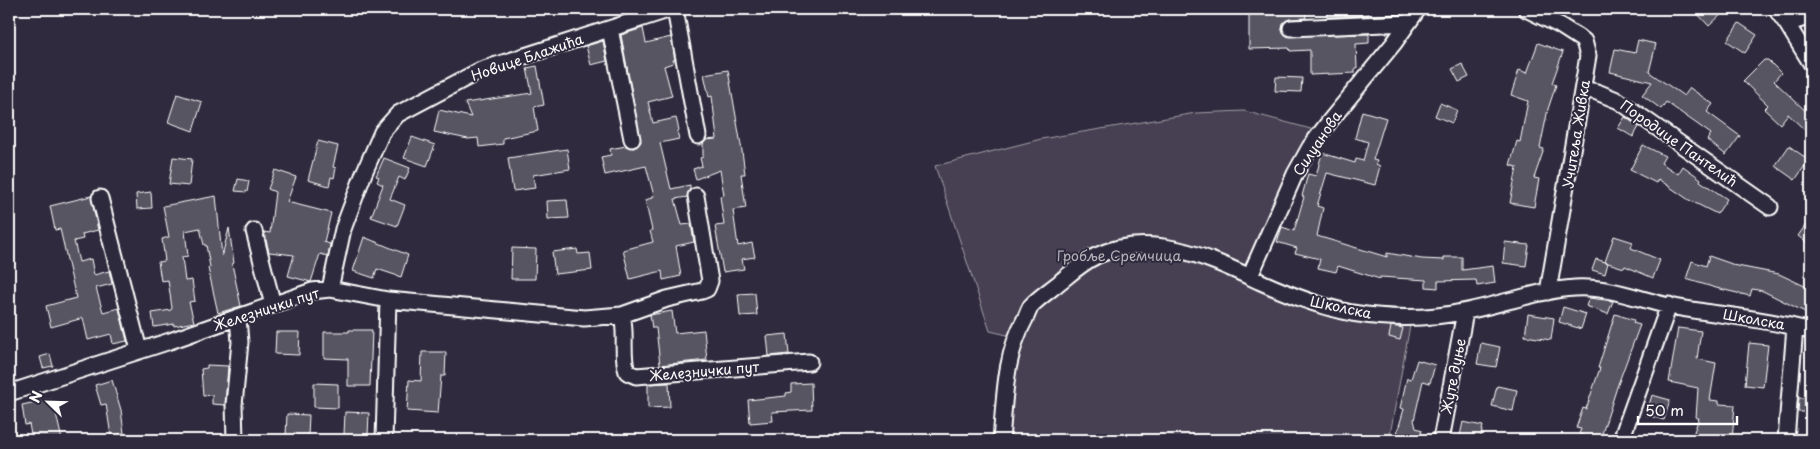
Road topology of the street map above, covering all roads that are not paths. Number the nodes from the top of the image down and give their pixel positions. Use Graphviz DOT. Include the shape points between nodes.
graph roads {
  1 [pos="671,9"];
  2 [pos="675,9"];
  3 [pos="1418,9"];
  4 [pos="1526,9"];
  5 [pos="1776,9"];
  6 [pos="1811,16"];
  7 [pos="1408,23"];
  8 [pos="1787,24"];
  9 [pos="1291,28"];
  10 [pos="610,29"];
  11 [pos="1811,63"];
  12 [pos="1583,89"];
  13 [pos="698,136"];
  14 [pos="632,139"];
  15 [pos="696,196"];
  16 [pos="100,198"];
  17 [pos="1770,207"];
  18 [pos="254,232"];
  19 [pos="1250,276"];
  20 [pos="330,289"];
  21 [pos="1548,292"];
  22 [pos="388,300"];
  23 [pos="273,305"];
  24 [pos="1669,306"];
  25 [pos="1465,312"];
  26 [pos="622,316"];
  27 [pos="238,318"];
  28 [pos="1795,327"];
  29 [pos="1811,331"];
  30 [pos="139,350"];
  31 [pos="809,362"];
  32 [pos="9,393"];
  33 [pos="235,440"];
  34 [pos="384,440"];
  35 [pos="1001,440"];
  36 [pos="1441,440"];
  37 [pos="1621,440"];
  38 [pos="1786,440"];
  1 -- 10 [label="street, Новице Блажића"];
  2 -- 13 [label="street"];
  3 -- 7 [label="street, Силуанова"];
  4 -- 12 [label="street, Учитеља Живка" via="1560,25 1584,42 1588,56"];
  5 -- 8 [label="street"];
  6 -- 8 [label="street"];
  7 -- 9 [label="street"];
  7 -- 19 [label="street, Силуанова" via="1310,147"];
  8 -- 11 [label="street"];
  10 -- 14 [label="street"];
  10 -- 20 [label="street, Новице Блажића" via="481,70 398,114 382,132 364,172 343,229"];
  12 -- 17 [label="street, Породице Пантелић" via="1619,101"];
  12 -- 21 [label="street, Учитеља Живка"];
  15 -- 26 [label="street, Железнички пут" via="710,281 707,289 667,299"];
  16 -- 30 [label="street"];
  18 -- 23 [label="street"];
  19 -- 25 [label="street, Школска" via="1306,301 1353,313 1407,317"];
  19 -- 35 [label="street, Школска" via="1187,251 1164,247 1135,246 1111,250 1083,263 1032,306 1017,333 1009,359"];
  20 -- 22 [label="street, Железнички пут"];
  20 -- 23 [label="street, Железнички пут" via="312,291"];
  21 -- 24 [label="street, Школска" via="1591,287"];
  21 -- 25 [label="street, Школска"];
  22 -- 26 [label="street, Железнички пут" via="584,318"];
  22 -- 34 [label="street"];
  23 -- 27 [label="street, Железнички пут"];
  24 -- 28 [label="street, Школска"];
  24 -- 37 [label="street"];
  25 -- 36 [label="street, Жуте дуње"];
  26 -- 31 [label="street, Железнички пут" via="624,363 627,372 636,376"];
  27 -- 30 [label="street, Железнички пут"];
  27 -- 33 [label="street" via="240,342 234,405"];
  28 -- 29 [label="street, Школска"];
  28 -- 38 [label="street"];
  30 -- 32 [label="street, Железнички пут"];
}
